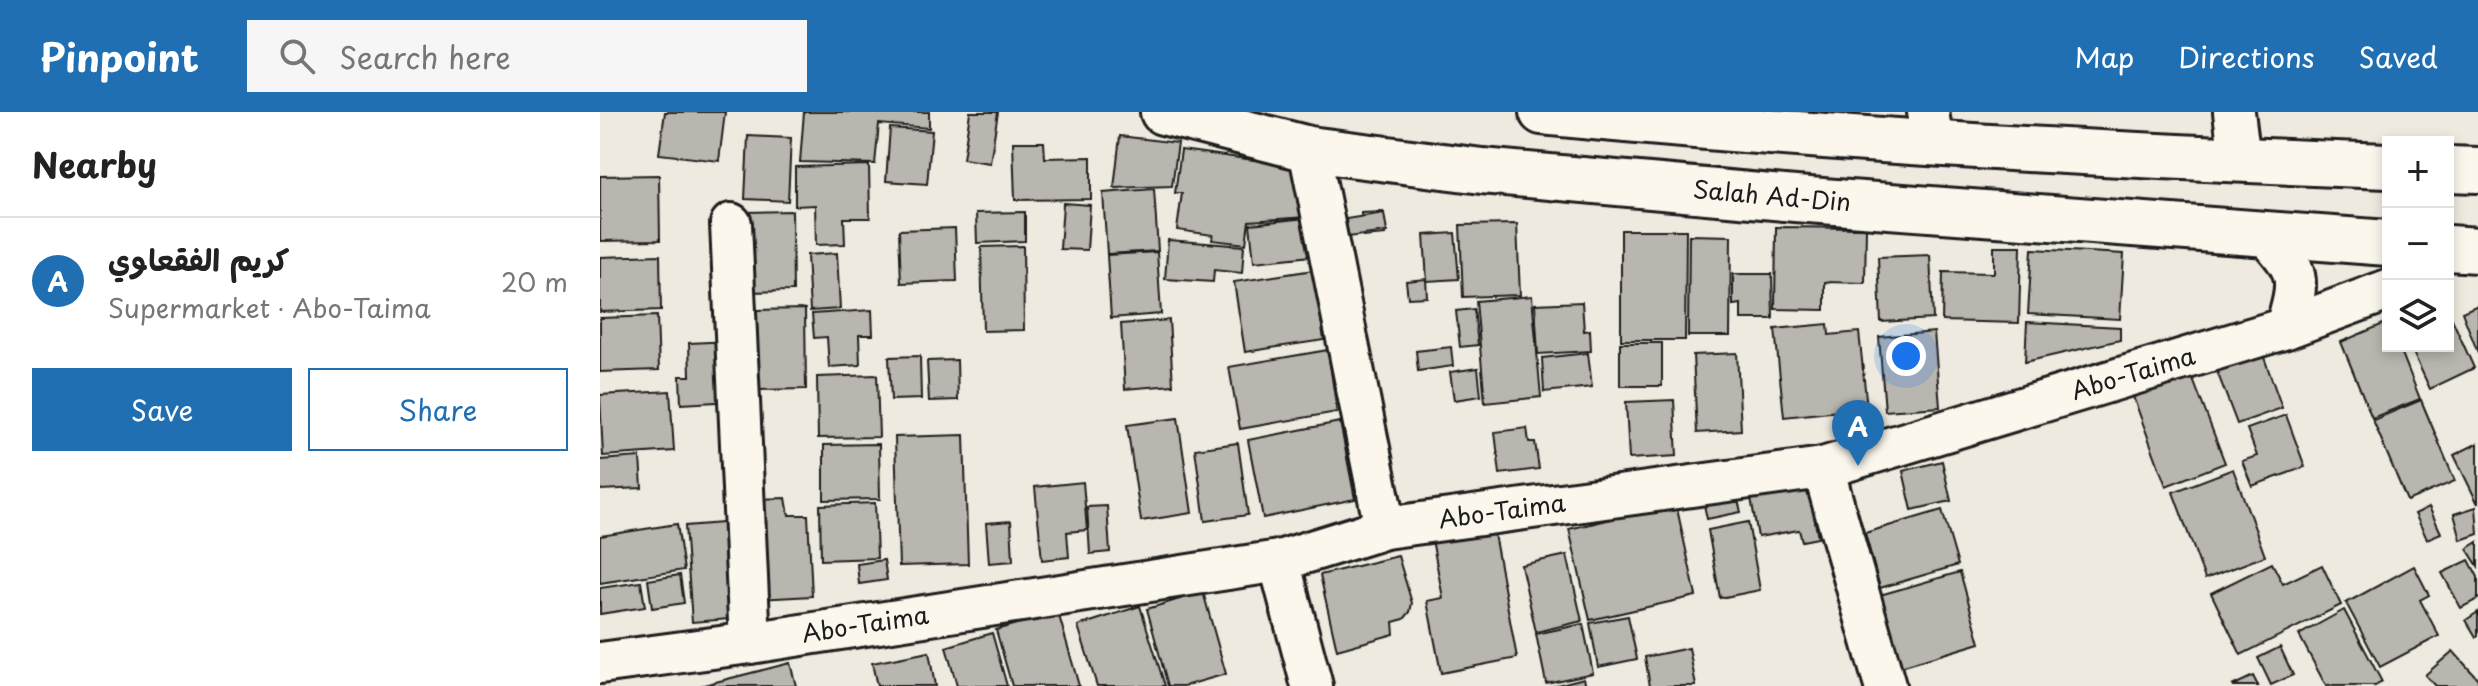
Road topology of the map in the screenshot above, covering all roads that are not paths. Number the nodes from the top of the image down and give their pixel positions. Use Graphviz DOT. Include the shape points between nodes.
graph roads {
  1 [pos="1163,112"];
  2 [pos="1542,112"];
  3 [pos="2234,112"];
  4 [pos="1931,128"];
  5 [pos="1309,149"];
  6 [pos="2240,160"];
  7 [pos="2382,166"];
  8 [pos="2454,169"];
  9 [pos="2478,170"];
  10 [pos="731,224"];
  11 [pos="2266,234"];
  12 [pos="2382,243"];
  13 [pos="2454,248"];
  14 [pos="2478,250"];
  15 [pos="2478,257"];
  16 [pos="2454,266"];
  17 [pos="2382,292"];
  18 [pos="2286,328"];
  19 [pos="1823,468"];
  20 [pos="1385,528"];
  21 [pos="1279,561"];
  22 [pos="750,643"];
  23 [pos="600,663"];
  24 [pos="1312,686"];
  25 [pos="1885,686"];
  1 -- 5 [label="highway, Salah Ad-Din"];
  2 -- 4 [label="highway" via="1668,125"];
  3 -- 6 [label="street"];
  4 -- 6 [label="highway"];
  5 -- 11 [label="highway, Salah Ad-Din" via="1482,171"];
  5 -- 20 [label="street"];
  6 -- 7 [label="highway"];
  8 -- 9 [label="highway"];
  10 -- 22 [label="street"];
  11 -- 12 [label="highway, Salah Ad-Din"];
  11 -- 18 [label="street" via="2293,265 2296,282"];
  13 -- 14 [label="highway"];
  15 -- 16 [label="street"];
  17 -- 18 [label="street, Abo-Taima"];
  18 -- 19 [label="street, Abo-Taima"];
  19 -- 20 [label="street, Abo-Taima"];
  19 -- 25 [label="street"];
  20 -- 21 [label="street, Abo-Taima"];
  21 -- 22 [label="street, Abo-Taima"];
  21 -- 24 [label="street"];
  22 -- 23 [label="street, Abo-Taima"];
}
